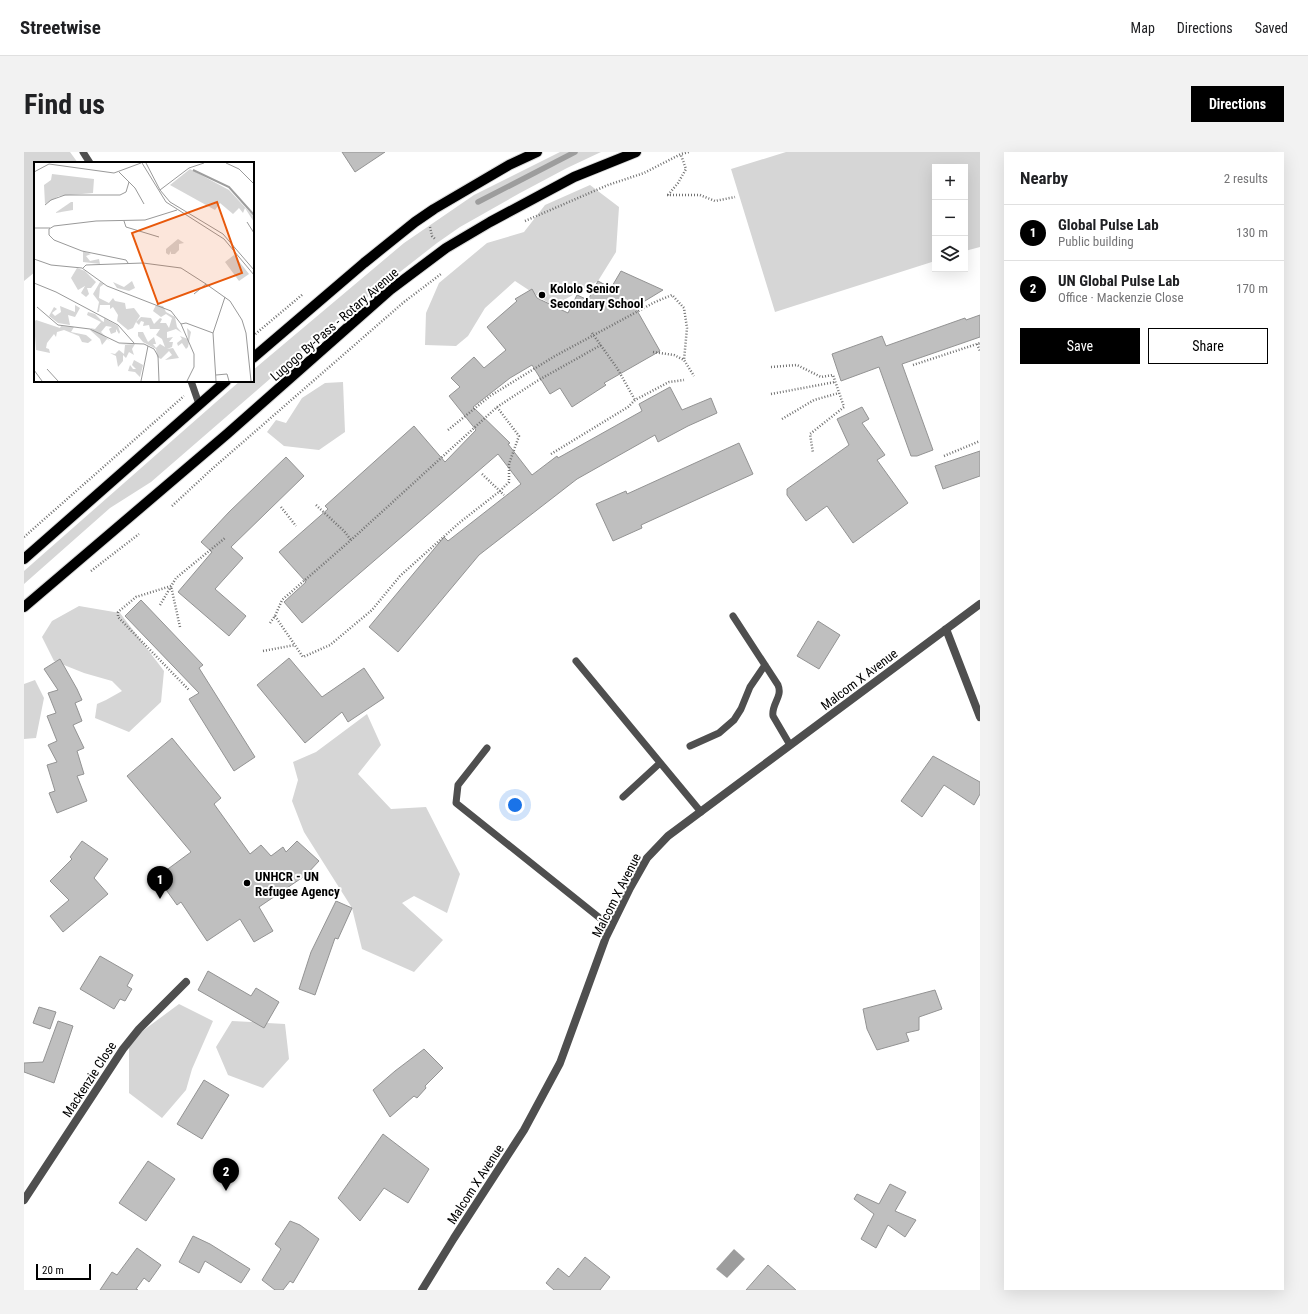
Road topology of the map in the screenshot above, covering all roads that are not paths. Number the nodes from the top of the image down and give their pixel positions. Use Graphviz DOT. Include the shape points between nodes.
graph roads {
  1 [pos="83,152"];
  2 [pos="537,152"];
  3 [pos="636,152"];
  4 [pos="89,162"];
  5 [pos="254,357"];
  6 [pos="225,382"];
  7 [pos="192,385"];
  8 [pos="199,404"];
  9 [pos="24,559"];
  10 [pos="980,604"];
  11 [pos="24,607"];
  12 [pos="733,616"];
  13 [pos="946,629"];
  14 [pos="576,660"];
  15 [pos="764,665"];
  16 [pos="980,717"];
  17 [pos="790,745"];
  18 [pos="690,746"];
  19 [pos="487,748"];
  20 [pos="660,763"];
  21 [pos="623,797"];
  22 [pos="701,812"];
  23 [pos="612,927"];
  24 [pos="186,982"];
  25 [pos="24,1200"];
  26 [pos="422,1290"];
  1 -- 4 [label="lane"];
  2 -- 5 [label="main road, Lugogo By-Pass - Rotary Avenue" via="509,165 415,222"];
  3 -- 11 [label="main road, Lugogo By-Pass - Rotary Avenue" via="574,177 446,248 390,290 227,434"];
  6 -- 8 [label="main road"];
  7 -- 8 [label="lane"];
  8 -- 9 [label="main road"];
  10 -- 13 [label="street, Malcom X Avenue"];
  12 -- 15 [label="lane"];
  13 -- 16 [label="street"];
  13 -- 17 [label="street, Malcom X Avenue"];
  14 -- 20 [label="lane"];
  15 -- 17 [label="lane" via="780,690 772,710 773,716"];
  15 -- 18 [label="lane" via="734,720 718,733"];
  17 -- 22 [label="street, Malcom X Avenue"];
  19 -- 23 [label="lane" via="458,785 456,803"];
  20 -- 21 [label="lane"];
  20 -- 22 [label="lane"];
  22 -- 23 [label="street, Malcom X Avenue" via="668,836 647,858"];
  23 -- 26 [label="street, Malcom X Avenue" via="606,937 560,1063 524,1130"];
  24 -- 25 [label="street, Mackenzie Close" via="139,1029 122,1050"];
}
